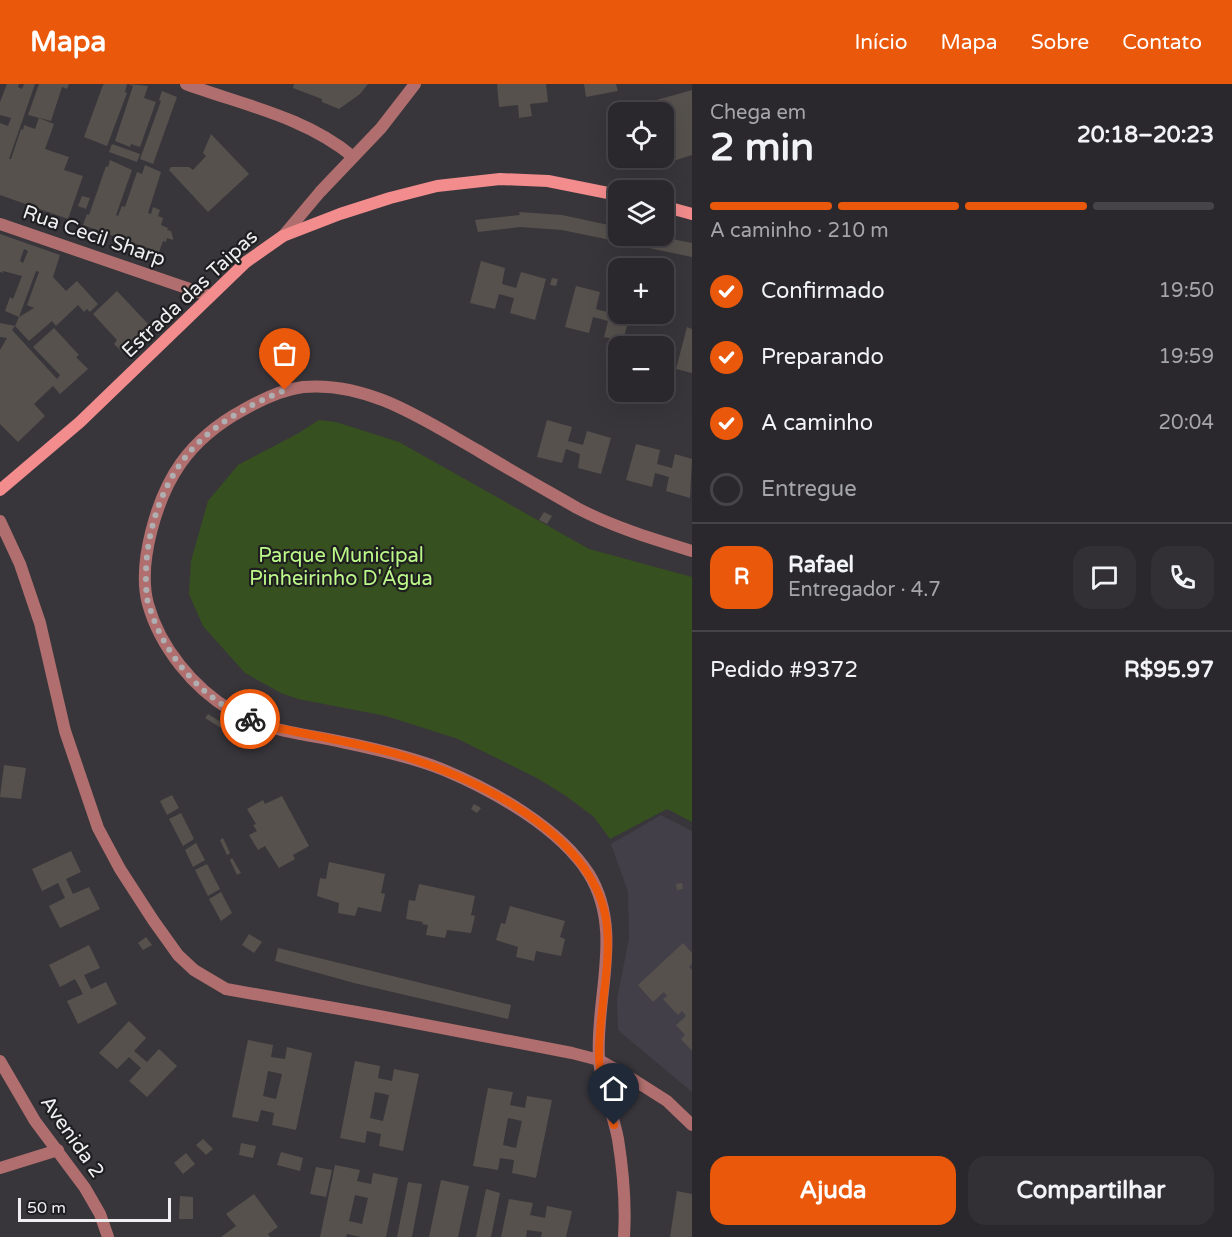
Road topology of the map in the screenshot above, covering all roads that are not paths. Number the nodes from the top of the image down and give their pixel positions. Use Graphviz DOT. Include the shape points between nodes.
graph roads {
  1 [pos="186,84"];
  2 [pos="415,84"];
  3 [pos="352,156"];
  4 [pos="608,193"];
  5 [pos="674,209"];
  6 [pos="692,214"];
  7 [pos="0,225"];
  8 [pos="283,236"];
  9 [pos="210,296"];
  10 [pos="0,490"];
  11 [pos="0,521"];
  12 [pos="692,551"];
  13 [pos="599,1060"];
  14 [pos="0,1061"];
  15 [pos="692,1125"];
  16 [pos="58,1150"];
  17 [pos="0,1168"];
  18 [pos="108,1237"];
  19 [pos="624,1237"];
  1 -- 3 [label="street" via="292,121 336,143"];
  2 -- 3 [label="street" via="381,128"];
  3 -- 8 [label="street"];
  4 -- 8 [label="main road, Estrada das Taipas" via="548,181 500,179 437,186 380,201"];
  5 -- 6 [label="main road"];
  7 -- 9 [label="street, Rua Cecil Sharp"];
  8 -- 9 [label="main road, Estrada das Taipas"];
  9 -- 10 [label="main road, Estrada das Taipas" via="106,398"];
  11 -- 13 [label="street" via="40,623 65,732 98,828 153,920 194,970 226,989"];
  12 -- 13 [label="street" via="580,509 391,403 365,393 320,387 285,390 231,416 204,438 181,463 163,495 152,527 146,566 147,600 159,632 173,659 232,712 268,726 392,753 444,770 542,825 571,851 589,874 607,927"];
  13 -- 15 [label="street" via="667,1101"];
  13 -- 19 [label="street" via="618,1141"];
  14 -- 16 [label="street, Avenida 2" via="35,1121"];
  16 -- 17 [label="street"];
  16 -- 18 [label="street, Avenida 2" via="100,1214"];
}
